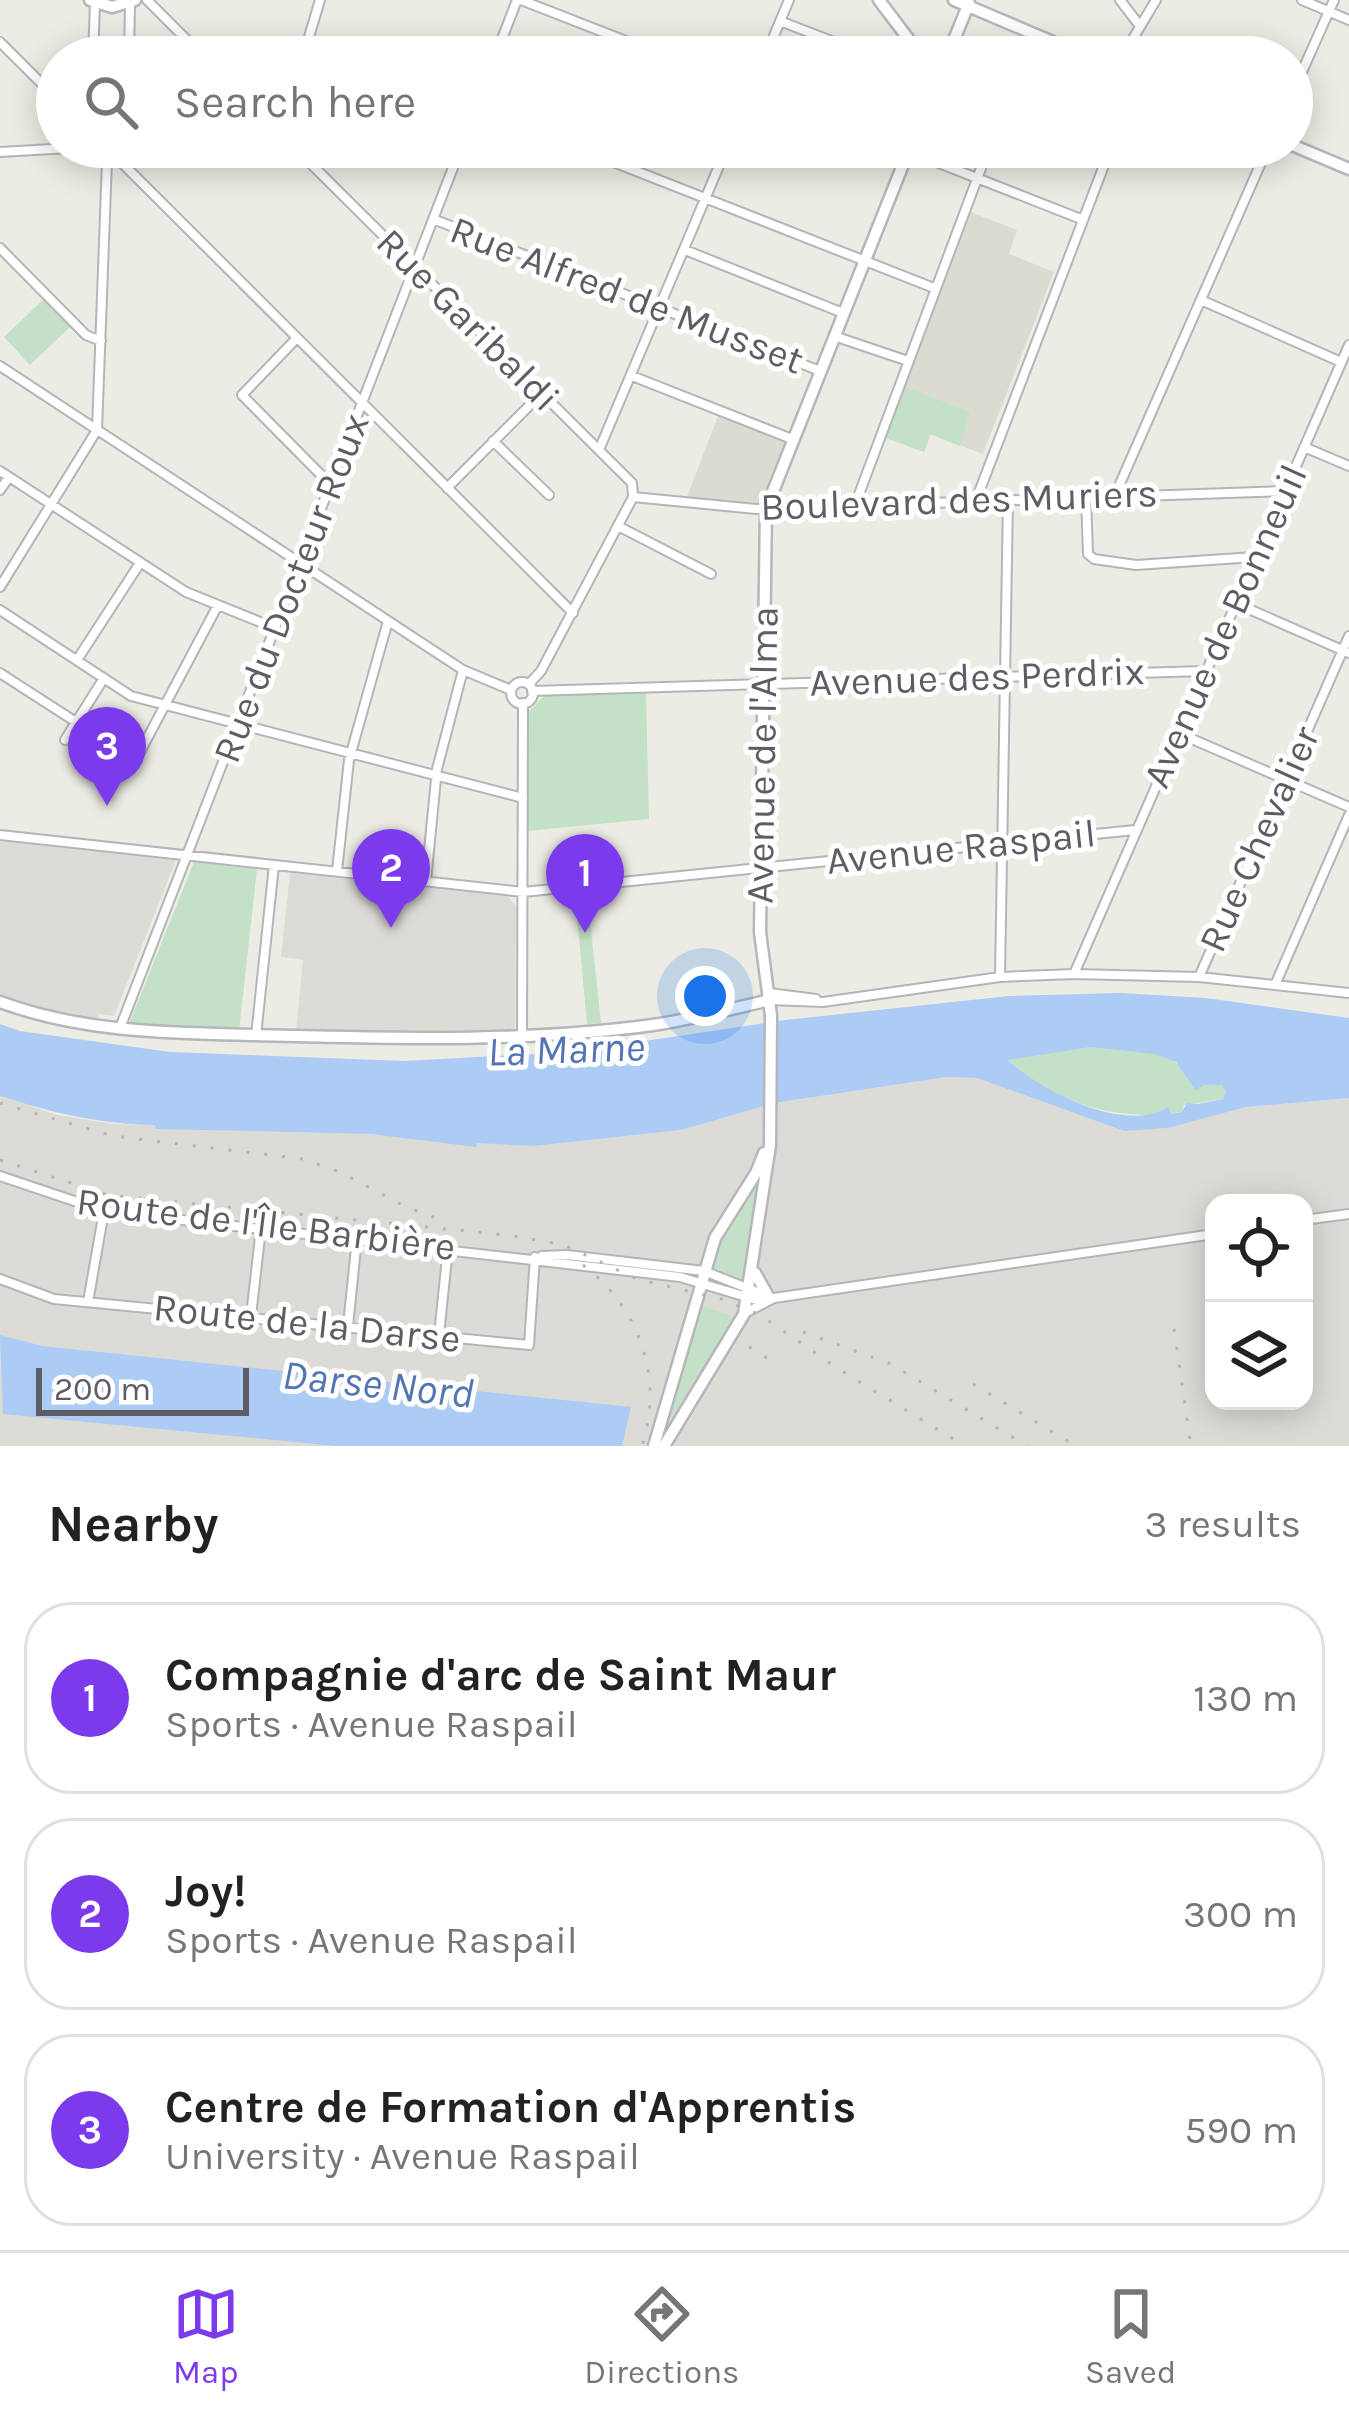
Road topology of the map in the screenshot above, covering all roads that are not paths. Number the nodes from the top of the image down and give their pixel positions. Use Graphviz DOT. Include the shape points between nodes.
graph roads {
  1 [pos="148,0"];
  2 [pos="320,0"];
  3 [pos="519,0"];
  4 [pos="789,0"];
  5 [pos="878,0"];
  6 [pos="954,0"];
  7 [pos="1120,0"];
  8 [pos="1156,0"];
  9 [pos="1302,0"];
  10 [pos="1334,0"];
  11 [pos="93,2"];
  12 [pos="133,2"];
  13 [pos="969,3"];
  14 [pos="1329,11"];
  15 [pos="1349,20"];
  16 [pos="780,21"];
  17 [pos="1140,26"];
  18 [pos="1033,33"];
  19 [pos="94,36"];
  20 [pos="131,36"];
  21 [pos="183,36"];
  22 [pos="310,36"];
  23 [pos="504,36"];
  24 [pos="613,36"];
  25 [pos="774,36"];
  26 [pos="819,36"];
  27 [pos="906,36"];
  28 [pos="956,36"];
  29 [pos="1032,36"];
  30 [pos="1040,36"];
  31 [pos="1134,36"];
  32 [pos="0,42"];
  33 [pos="1313,47"];
  34 [pos="36,78"];
  35 [pos="36,150"];
  36 [pos="0,152"];
  37 [pos="1313,154"];
  38 [pos="106,168"];
  39 [pos="130,168"];
  40 [pos="315,168"];
  41 [pos="452,168"];
  42 [pos="629,168"];
  43 [pos="718,168"];
  44 [pos="898,168"];
  45 [pos="952,168"];
  46 [pos="981,168"];
  47 [pos="1100,168"];
  48 [pos="1259,168"];
  49 [pos="1349,170"];
  50 [pos="977,179"];
  51 [pos="706,198"];
  52 [pos="433,219"];
  53 [pos="1081,219"];
  54 [pos="0,248"];
  55 [pos="685,250"];
  56 [pos="864,260"];
  57 [pos="416,268"];
  58 [pos="934,288"];
  59 [pos="1201,300"];
  60 [pos="660,308"];
  61 [pos="843,313"];
  62 [pos="834,336"];
  63 [pos="296,339"];
  64 [pos="101,341"];
  65 [pos="1349,345"];
  66 [pos="908,361"];
  67 [pos="1341,362"];
  68 [pos="820,370"];
  69 [pos="3,371"];
  70 [pos="632,376"];
  71 [pos="542,393"];
  72 [pos="362,404"];
  73 [pos="97,430"];
  74 [pos="792,439"];
  75 [pos="494,441"];
  76 [pos="1304,447"];
  77 [pos="599,450"];
  78 [pos="1349,466"];
  79 [pos="4,474"];
  80 [pos="331,485"];
  81 [pos="447,488"];
  82 [pos="0,490"];
  83 [pos="1284,491"];
  84 [pos="549,495"];
  85 [pos="1115,495"];
  86 [pos="1086,496"];
  87 [pos="633,497"];
  88 [pos="1008,499"];
  89 [pos="976,500"];
  90 [pos="856,505"];
  91 [pos="52,506"];
  92 [pos="766,509"];
  93 [pos="618,526"];
  94 [pos="1255,557"];
  95 [pos="300,562"];
  96 [pos="140,563"];
  97 [pos="711,574"];
  98 [pos="0,587"];
  99 [pos="1235,603"];
  100 [pos="218,605"];
  101 [pos="0,610"];
  102 [pos="573,613"];
  103 [pos="388,620"];
  104 [pos="275,628"];
  105 [pos="1349,636"];
  106 [pos="1346,652"];
  107 [pos="77,660"];
  108 [pos="464,670"];
  109 [pos="1205,671"];
  110 [pos="0,673"];
  111 [pos="1005,676"];
  112 [pos="104,678"];
  113 [pos="763,684"];
  114 [pos="530,688"];
  115 [pos="511,690"];
  116 [pos="523,703"];
  117 [pos="166,705"];
  118 [pos="76,722"];
  119 [pos="238,724"];
  120 [pos="1178,733"];
  121 [pos="64,740"];
  122 [pos="140,752"];
  123 [pos="351,754"];
  124 [pos="436,776"];
  125 [pos="1286,779"];
  126 [pos="523,798"];
  127 [pos="1349,811"];
  128 [pos="1135,830"];
  129 [pos="0,835"];
  130 [pos="1003,843"];
  131 [pos="187,855"];
  132 [pos="274,865"];
  133 [pos="761,867"];
  134 [pos="337,872"];
  135 [pos="426,881"];
  136 [pos="523,892"];
  137 [pos="1074,974"];
  138 [pos="1000,977"];
  139 [pos="1199,977"];
  140 [pos="1275,985"];
  141 [pos="1349,993"];
  142 [pos="769,997"];
  143 [pos="0,1002"];
  144 [pos="120,1028"];
  145 [pos="522,1036"];
  146 [pos="255,1037"];
  147 [pos="770,1115"];
  148 [pos="0,1176"];
  149 [pos="104,1211"];
  150 [pos="1349,1214"];
  151 [pos="1313,1219"];
  152 [pos="261,1228"];
  153 [pos="1205,1235"];
  154 [pos="357,1238"];
  155 [pos="448,1248"];
  156 [pos="535,1257"];
  157 [pos="753,1265"];
  158 [pos="702,1276"];
  159 [pos="0,1279"];
  160 [pos="748,1293"];
  161 [pos="768,1299"];
  162 [pos="88,1302"];
  163 [pos="744,1314"];
  164 [pos="251,1316"];
  165 [pos="348,1326"];
  166 [pos="439,1335"];
  167 [pos="654,1446"];
  168 [pos="664,1446"];
  1 -- 21 [label="street"];
  2 -- 22 [label="street"];
  3 -- 23 [label="street"];
  3 -- 24 [label="street"];
  4 -- 16 [label="street"];
  5 -- 27 [label="main road"];
  6 -- 13 [label="main road"];
  7 -- 17 [label="street"];
  8 -- 17 [label="street"];
  9 -- 14 [label="street"];
  10 -- 14 [label="street"];
  11 -- 12 [label="main road"];
  11 -- 19 [label="street"];
  12 -- 20 [label="street"];
  13 -- 18 [label="main road"];
  13 -- 28 [label="main road"];
  14 -- 15 [label="street"];
  14 -- 33 [label="street"];
  16 -- 25 [label="street"];
  16 -- 26 [label="street"];
  17 -- 31 [label="street"];
  18 -- 29 [label="street"];
  18 -- 30 [label="main road"];
  32 -- 34 [label="street"];
  35 -- 36 [label="street"];
  37 -- 49 [label="main road"];
  38 -- 64 [label="street"];
  39 -- 63 [label="street"];
  40 -- 57 [label="street, Rue Garibaldi"];
  41 -- 52 [label="street, Rue du Docteur Roux"];
  42 -- 51 [label="street"];
  43 -- 51 [label="street"];
  44 -- 56 [label="main road, Avenue de l'Alma"];
  45 -- 50 [label="street"];
  46 -- 50 [label="street"];
  47 -- 53 [label="street"];
  48 -- 59 [label="street"];
  50 -- 53 [label="street"];
  50 -- 58 [label="street"];
  51 -- 55 [label="street"];
  51 -- 56 [label="street"];
  52 -- 57 [label="street, Rue du Docteur Roux"];
  52 -- 60 [label="street, Rue Alfred de Musset"];
  53 -- 89 [label="street"];
  54 -- 64 [label="street"];
  55 -- 60 [label="street"];
  55 -- 61 [label="street"];
  56 -- 58 [label="street"];
  56 -- 61 [label="main road, Avenue de l'Alma"];
  57 -- 71 [label="street, Rue Garibaldi"];
  57 -- 72 [label="street, Rue du Docteur Roux"];
  58 -- 66 [label="street"];
  59 -- 67 [label="street"];
  59 -- 85 [label="street"];
  60 -- 68 [label="street, Rue Alfred de Musset"];
  60 -- 70 [label="street"];
  61 -- 62 [label="main road, Avenue de l'Alma"];
  62 -- 66 [label="street"];
  62 -- 68 [label="main road, Avenue de l'Alma"];
  63 -- 72 [label="street"];
  63 -- 80 [label="street" via="242,395"];
  64 -- 73 [label="street"];
  65 -- 67 [label="street, Avenue de Bonneuil"];
  66 -- 90 [label="street"];
  67 -- 76 [label="street, Avenue de Bonneuil"];
  68 -- 74 [label="main road, Avenue de l'Alma"];
  69 -- 73 [label="street"];
  70 -- 74 [label="street"];
  70 -- 77 [label="street"];
  71 -- 75 [label="street"];
  71 -- 77 [label="street, Rue Garibaldi"];
  72 -- 80 [label="street, Rue du Docteur Roux"];
  72 -- 81 [label="street"];
  73 -- 91 [label="street"];
  73 -- 95 [label="street"];
  74 -- 92 [label="main road, Avenue de l'Alma"];
  75 -- 81 [label="street"];
  75 -- 84 [label="street"];
  76 -- 78 [label="street"];
  76 -- 83 [label="street, Avenue de Bonneuil"];
  77 -- 87 [label="street, Rue Garibaldi" via="632,483"];
  79 -- 82 [label="street"];
  79 -- 91 [label="street"];
  80 -- 95 [label="street, Rue du Docteur Roux"];
  81 -- 102 [label="street"];
  83 -- 85 [label="street, Boulevard des Muriers"];
  83 -- 94 [label="street, Avenue de Bonneuil"];
  85 -- 86 [label="street, Boulevard des Muriers"];
  86 -- 88 [label="street, Boulevard des Muriers"];
  86 -- 94 [label="street" via="1094,559"];
  87 -- 92 [label="street, Boulevard des Muriers"];
  87 -- 93 [label="street"];
  88 -- 89 [label="street, Boulevard des Muriers"];
  88 -- 111 [label="street"];
  89 -- 90 [label="street, Boulevard des Muriers"];
  90 -- 92 [label="street, Boulevard des Muriers"];
  91 -- 96 [label="street"];
  91 -- 98 [label="street"];
  92 -- 113 [label="main road, Avenue de l'Alma"];
  93 -- 97 [label="street"];
  93 -- 102 [label="street"];
  94 -- 99 [label="street, Avenue de Bonneuil"];
  95 -- 103 [label="street"];
  95 -- 104 [label="street, Rue du Docteur Roux"];
  96 -- 100 [label="street"];
  96 -- 107 [label="street"];
  99 -- 106 [label="street"];
  99 -- 109 [label="street, Avenue de Bonneuil"];
  100 -- 104 [label="street"];
  100 -- 117 [label="street"];
  101 -- 107 [label="street"];
  102 -- 114 [label="street"];
  103 -- 108 [label="street"];
  103 -- 123 [label="street"];
  104 -- 119 [label="street, Rue du Docteur Roux"];
  105 -- 106 [label="street, Rue Chevalier"];
  106 -- 125 [label="street, Rue Chevalier"];
  107 -- 112 [label="street"];
  108 -- 115 [label="street"];
  108 -- 124 [label="street"];
  109 -- 111 [label="street, Avenue des Perdrix"];
  109 -- 120 [label="street, Avenue de Bonneuil"];
  110 -- 118 [label="street"];
  111 -- 113 [label="street, Avenue des Perdrix"];
  111 -- 130 [label="street"];
  112 -- 117 [label="street"];
  112 -- 118 [label="street"];
  113 -- 114 [label="street, Avenue des Perdrix"];
  113 -- 133 [label="main road, Avenue de l'Alma"];
  114 -- 115 [label="street" via="518,682"];
  114 -- 116 [label="street"];
  115 -- 116 [label="street"];
  116 -- 126 [label="street"];
  117 -- 119 [label="street"];
  117 -- 122 [label="street"];
  118 -- 121 [label="street"];
  119 -- 123 [label="street"];
  119 -- 131 [label="street, Rue du Docteur Roux"];
  120 -- 125 [label="street"];
  120 -- 128 [label="street, Avenue de Bonneuil"];
  123 -- 124 [label="street"];
  123 -- 134 [label="street"];
  124 -- 126 [label="street"];
  124 -- 135 [label="street"];
  125 -- 127 [label="street"];
  125 -- 139 [label="street, Rue Chevalier"];
  126 -- 136 [label="street"];
  127 -- 140 [label="street"];
  128 -- 130 [label="street, Avenue Raspail"];
  128 -- 137 [label="street, Avenue de Bonneuil"];
  129 -- 131 [label="street, Avenue Raspail"];
  130 -- 133 [label="street, Avenue Raspail"];
  130 -- 138 [label="street"];
  131 -- 132 [label="street, Avenue Raspail"];
  131 -- 144 [label="street, Rue du Docteur Roux"];
  132 -- 134 [label="street, Avenue Raspail"];
  132 -- 146 [label="street"];
  133 -- 136 [label="street, Avenue Raspail"];
  133 -- 142 [label="main road, Avenue de l'Alma"];
  134 -- 135 [label="street, Avenue Raspail"];
  135 -- 136 [label="street, Avenue Raspail"];
  136 -- 145 [label="street"];
  137 -- 138 [label="street"];
  137 -- 139 [label="street"];
  138 -- 142 [label="street" via="823,1002"];
  139 -- 140 [label="street"];
  140 -- 141 [label="street"];
  142 -- 145 [label="main road" via="651,1025"];
  142 -- 147 [label="main road, Avenue de l'Alma"];
  143 -- 144 [label="main road"];
  144 -- 146 [label="main road"];
  145 -- 146 [label="main road"];
  147 -- 157 [label="main road"];
  147 -- 158 [label="main road" via="760,1166 721,1223"];
  148 -- 149 [label="street, Route de l'Île Barbière"];
  149 -- 152 [label="street, Route de l'Île Barbière"];
  149 -- 162 [label="street"];
  150 -- 151 [label="street"];
  152 -- 154 [label="street, Route de l'Île Barbière"];
  152 -- 164 [label="street"];
  153 -- 161 [label="street"];
  154 -- 155 [label="street, Route de l'Île Barbière"];
  154 -- 165 [label="street"];
  155 -- 156 [label="street, Route de l'Île Barbière"];
  155 -- 166 [label="street"];
  156 -- 158 [label="street, Route de l'Île Barbière"];
  156 -- 166 [label="street, Route de la Darse" via="529,1345"];
  157 -- 160 [label="main road"];
  157 -- 161 [label="main road"];
  158 -- 160 [label="street, Route de l'Île Barbière"];
  158 -- 167 [label="main road"];
  159 -- 162 [label="street, Route de la Darse"];
  160 -- 161 [label="street, Route de l'Île Barbière"];
  160 -- 163 [label="main road"];
  161 -- 163 [label="street"];
  162 -- 164 [label="street, Route de la Darse"];
  163 -- 168 [label="main road"];
  164 -- 165 [label="street, Route de la Darse"];
  165 -- 166 [label="street, Route de la Darse"];
}
